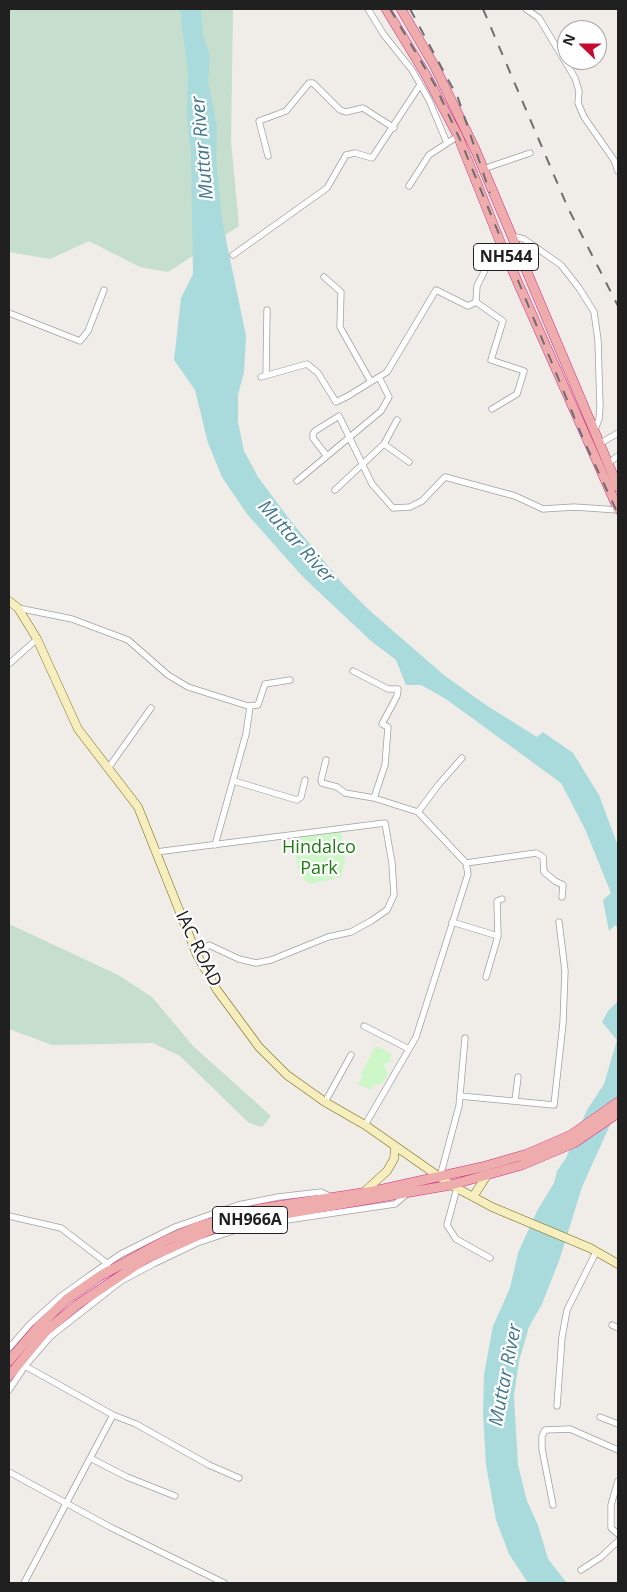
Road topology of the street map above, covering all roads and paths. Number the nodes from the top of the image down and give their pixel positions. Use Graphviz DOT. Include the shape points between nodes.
graph roads {
  1 [pos="368,9"];
  2 [pos="386,9"];
  3 [pos="401,9"];
  4 [pos="526,9"];
  5 [pos="420,86"];
  6 [pos="394,128"];
  7 [pos="458,136"];
  8 [pos="447,144"];
  9 [pos="530,153"];
  10 [pos="268,156"];
  11 [pos="483,169"];
  12 [pos="618,171"];
  13 [pos="409,186"];
  14 [pos="512,236"];
  15 [pos="503,249"];
  16 [pos="233,255"];
  17 [pos="522,258"];
  18 [pos="508,262"];
  19 [pos="324,277"];
  20 [pos="104,290"];
  21 [pos="476,302"];
  22 [pos="267,310"];
  23 [pos="9,313"];
  24 [pos="379,377"];
  25 [pos="371,382"];
  26 [pos="492,410"];
  27 [pos="397,420"];
  28 [pos="594,432"];
  29 [pos="618,433"];
  30 [pos="350,438"];
  31 [pos="384,444"];
  32 [pos="599,444"];
  33 [pos="326,455"];
  34 [pos="618,456"];
  35 [pos="362,462"];
  36 [pos="409,462"];
  37 [pos="607,464"];
  38 [pos="297,481"];
  39 [pos="618,487"];
  40 [pos="335,490"];
  41 [pos="618,510"];
  42 [pos="9,601"];
  43 [pos="18,608"];
  44 [pos="37,639"];
  45 [pos="9,664"];
  46 [pos="353,671"];
  47 [pos="290,680"];
  48 [pos="250,706"];
  49 [pos="151,708"];
  50 [pos="462,758"];
  51 [pos="326,760"];
  52 [pos="109,767"];
  53 [pos="305,780"];
  54 [pos="234,781"];
  55 [pos="374,798"];
  56 [pos="418,812"];
  57 [pos="215,845"];
  58 [pos="156,852"];
  59 [pos="466,863"];
  60 [pos="562,897"];
  61 [pos="502,899"];
  62 [pos="452,922"];
  63 [pos="559,922"];
  64 [pos="498,936"];
  65 [pos="197,955"];
  66 [pos="486,977"];
  67 [pos="364,1026"];
  68 [pos="465,1038"];
  69 [pos="410,1049"];
  70 [pos="351,1055"];
  71 [pos="518,1077"];
  72 [pos="460,1096"];
  73 [pos="515,1101"];
  74 [pos="325,1102"];
  75 [pos="618,1102"];
  76 [pos="618,1113"];
  77 [pos="365,1125"];
  78 [pos="395,1147"];
  79 [pos="535,1156"];
  80 [pos="487,1175"];
  81 [pos="440,1177"];
  82 [pos="454,1187"];
  83 [pos="364,1192"];
  84 [pos="408,1193"];
  85 [pos="331,1197"];
  86 [pos="473,1197"];
  87 [pos="9,1216"];
  88 [pos="593,1250"];
  89 [pos="490,1258"];
  90 [pos="108,1264"];
  91 [pos="618,1264"];
  92 [pos="9,1348"];
  93 [pos="9,1361"];
  94 [pos="25,1366"];
  95 [pos="9,1376"];
  96 [pos="9,1390"];
  97 [pos="557,1406"];
  98 [pos="113,1415"];
  99 [pos="600,1417"];
  100 [pos="618,1424"];
  101 [pos="618,1450"];
  102 [pos="90,1458"];
  103 [pos="9,1472"];
  104 [pos="239,1478"];
  105 [pos="618,1481"];
  106 [pos="174,1496"];
  107 [pos="67,1502"];
  108 [pos="553,1505"];
  109 [pos="618,1534"];
  110 [pos="618,1541"];
  111 [pos="581,1570"];
  112 [pos="24,1583"];
  113 [pos="224,1583"];
  1 -- 5 [label="street"];
  2 -- 7 [label="highway, NH544"];
  3 -- 11 [label="highway, NH544" via="439,76"];
  4 -- 12 [label="street" via="539,18 575,78 578,103 584,117"];
  5 -- 6 [label="street"];
  5 -- 8 [label="street"];
  6 -- 10 [label="street" via="363,108 346,112 340,110 313,83 309,83 286,111 259,121"];
  6 -- 16 [label="street" via="372,158 356,153 346,155 327,188"];
  7 -- 8 [label="street"];
  7 -- 15 [label="highway, NH544"];
  8 -- 13 [label="street" via="430,155"];
  9 -- 11 [label="street"];
  11 -- 14 [label="highway, NH544"];
  14 -- 17 [label="highway, NH544"];
  14 -- 28 [label="street" via="524,239 561,265 594,312 598,332 600,407 599,422"];
  15 -- 18 [label="highway, NH544"];
  15 -- 21 [label="street" via="494,252 477,286"];
  17 -- 18 [label="highway"];
  17 -- 28 [label="highway, NH544"];
  18 -- 41 [label="highway, NH544"];
  19 -- 25 [label="street" via="341,292 340,327"];
  20 -- 23 [label="street" via="88,331 80,341"];
  21 -- 24 [label="street" via="468,306 436,290 386,372"];
  21 -- 26 [label="street" via="503,321 491,360 524,371 517,394"];
  22 -- 25 [label="street" via="264,376 307,364 318,373 336,402"];
  24 -- 25 [label="street"];
  24 -- 30 [label="street" via="388,393 388,401"];
  27 -- 31 [label="street"];
  28 -- 32 [label="highway, NH544"];
  29 -- 32 [label="street"];
  30 -- 33 [label="street"];
  30 -- 33 [label="street" via="340,416 315,431 313,438"];
  30 -- 35 [label="street"];
  31 -- 35 [label="street"];
  31 -- 36 [label="street"];
  32 -- 37 [label="highway, NH544"];
  33 -- 38 [label="street"];
  34 -- 37 [label="street"];
  35 -- 40 [label="street"];
  35 -- 41 [label="street" via="372,484 393,508 410,507 422,501 445,477 515,496 543,509"];
  37 -- 39 [label="highway, NH544"];
  42 -- 43 [label="main road, IAC ROAD"];
  43 -- 44 [label="main road, IAC ROAD"];
  43 -- 48 [label="street" via="72,619 128,640 188,688"];
  44 -- 45 [label="street"];
  44 -- 52 [label="main road, IAC ROAD" via="78,728"];
  46 -- 55 [label="street" via="388,689 398,689 382,724 388,728 386,765"];
  47 -- 48 [label="street" via="265,684 258,705"];
  48 -- 54 [label="street"];
  49 -- 52 [label="street"];
  50 -- 56 [label="street"];
  51 -- 55 [label="street" via="322,783"];
  52 -- 58 [label="main road, IAC ROAD" via="138,807"];
  53 -- 54 [label="street" via="298,800"];
  54 -- 57 [label="street"];
  55 -- 56 [label="street"];
  56 -- 59 [label="street"];
  57 -- 58 [label="street"];
  57 -- 65 [label="street" via="385,823 394,895 387,910 351,932 328,937 271,960 256,963 239,959 209,945"];
  58 -- 65 [label="main road, IAC ROAD"];
  59 -- 60 [label="street" via="536,854 543,857 544,872 563,885"];
  59 -- 62 [label="street" via="468,874"];
  61 -- 64 [label="street" via="497,901"];
  62 -- 64 [label="street"];
  62 -- 69 [label="street" via="428,1004"];
  63 -- 73 [label="street" via="565,971 554,1105"];
  64 -- 66 [label="street"];
  65 -- 74 [label="main road, IAC ROAD" via="217,990 259,1047 287,1075"];
  67 -- 69 [label="street"];
  68 -- 72 [label="street"];
  69 -- 77 [label="street"];
  70 -- 74 [label="street"];
  71 -- 73 [label="street"];
  72 -- 73 [label="street"];
  72 -- 81 [label="street"];
  74 -- 77 [label="main road, IAC ROAD"];
  75 -- 79 [label="highway, NH966A" via="572,1135"];
  76 -- 79 [label="highway, NH966A" via="574,1143"];
  77 -- 78 [label="main road, IAC ROAD"];
  78 -- 81 [label="main road, IAC ROAD"];
  78 -- 83 [label="main road" via="394,1159 387,1171"];
  79 -- 80 [label="highway, NH966A"];
  79 -- 81 [label="highway, NH966A"];
  80 -- 82 [label="highway, NH966A"];
  80 -- 86 [label="main road"];
  81 -- 82 [label="main road, IAC ROAD"];
  81 -- 83 [label="highway, NH966A"];
  82 -- 84 [label="highway, NH966A"];
  82 -- 86 [label="main road, IAC ROAD"];
  82 -- 89 [label="street" via="447,1225 456,1239"];
  83 -- 85 [label="highway, NH966A"];
  84 -- 94 [label="street" via="395,1204 280,1221 236,1230 197,1243 121,1281 51,1336"];
  84 -- 95 [label="highway, NH966A" via="250,1220 213,1230 144,1260 77,1305 46,1331"];
  85 -- 90 [label="street" via="321,1192 278,1197 222,1210 175,1226"];
  85 -- 93 [label="highway, NH966A" via="229,1216 157,1244 67,1299"];
  86 -- 88 [label="main road, IAC ROAD"];
  87 -- 90 [label="street" via="61,1228"];
  88 -- 91 [label="main road, IAC ROAD"];
  88 -- 97 [label="street" via="567,1310"];
  90 -- 92 [label="street" via="60,1297"];
  94 -- 96 [label="street"];
  94 -- 98 [label="street"];
  98 -- 102 [label="street"];
  98 -- 104 [label="street"];
  99 -- 100 [label="street"];
  101 -- 108 [label="street" via="570,1429 545,1430 542,1449"];
  102 -- 106 [label="street"];
  102 -- 107 [label="street"];
  103 -- 107 [label="street"];
  105 -- 109 [label="street" via="611,1505 611,1528"];
  107 -- 112 [label="street"];
  107 -- 113 [label="street"];
  110 -- 111 [label="street"];
}
